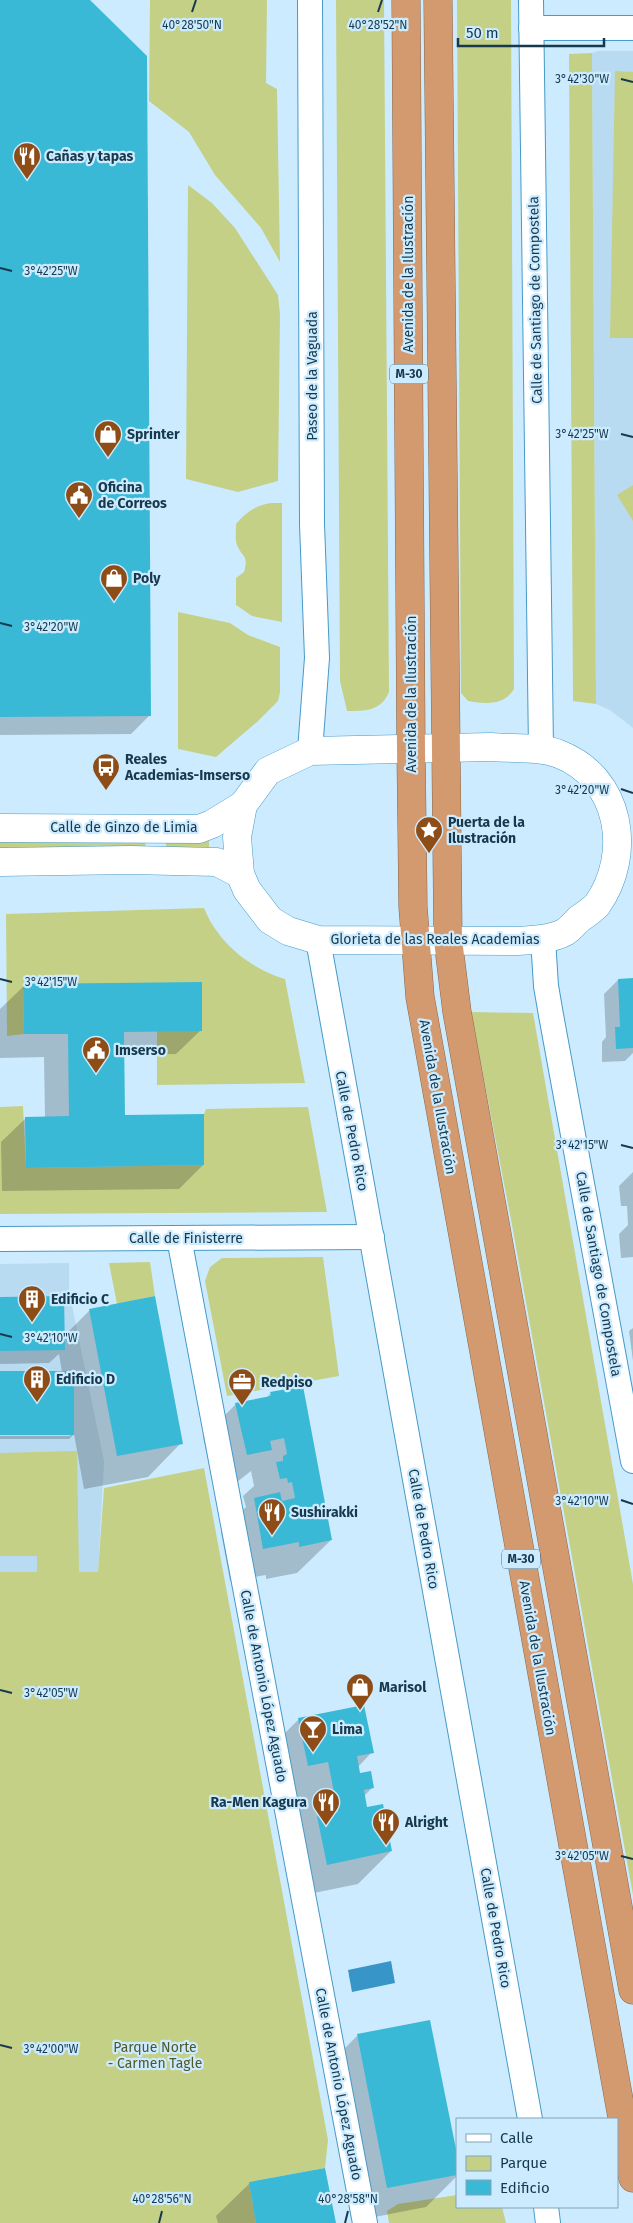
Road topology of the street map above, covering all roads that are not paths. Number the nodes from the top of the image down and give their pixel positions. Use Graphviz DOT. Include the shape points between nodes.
graph roads {
  1 [pos="310,0"];
  2 [pos="406,0"];
  3 [pos="438,0"];
  4 [pos="531,0"];
  5 [pos="531,28"];
  6 [pos="633,28"];
  7 [pos="446,748"];
  8 [pos="411,749"];
  9 [pos="541,750"];
  10 [pos="310,751"];
  11 [pos="243,805"];
  12 [pos="625,814"];
  13 [pos="0,828"];
  14 [pos="626,861"];
  15 [pos="0,862"];
  16 [pos="240,874"];
  17 [pos="543,939"];
  18 [pos="318,940"];
  19 [pos="415,940"];
  20 [pos="448,940"];
  21 [pos="372,1237"];
  22 [pos="179,1238"];
  23 [pos="0,1239"];
  24 [pos="633,1462"];
  25 [pos="633,1990"];
  26 [pos="530,2118"];
  27 [pos="633,2178"];
  28 [pos="546,2208"];
  29 [pos="365,2223"];
  30 [pos="548,2223"];
  1 -- 10 [label="street, Paseo de la Vaguada" via="312,524 317,658"];
  2 -- 8 [label="highway, Avenida de la Ilustración / M-30"];
  3 -- 7 [label="highway, M-30"];
  4 -- 5 [label="street, Calle de Santiago de Compostela"];
  5 -- 6 [label="street"];
  5 -- 9 [label="street, Calle de Santiago de Compostela"];
  7 -- 8 [label="main road, Glorieta de las Reales Academias"];
  7 -- 9 [label="main road, Glorieta de las Reales Academias"];
  7 -- 20 [label="highway, M-30"];
  8 -- 10 [label="main road, Glorieta de las Reales Academias"];
  8 -- 19 [label="highway, Avenida de la Ilustración / M-30"];
  9 -- 12 [label="main road, Glorieta de las Reales Academias" via="572,760 592,774"];
  10 -- 11 [label="main road, Glorieta de las Reales Academias" via="268,771"];
  11 -- 13 [label="main road, Calle de Ginzo de Limia" via="199,829"];
  11 -- 16 [label="main road, Glorieta de las Reales Academias" via="237,837"];
  12 -- 14 [label="main road, Glorieta de las Reales Academias" via="622,839"];
  14 -- 17 [label="main road, Glorieta de las Reales Academias" via="597,905 564,932"];
  15 -- 16 [label="main road" via="217,862"];
  16 -- 18 [label="main road, Glorieta de las Reales Academias" via="270,920 288,931"];
  17 -- 20 [label="main road, Glorieta de las Reales Academias"];
  17 -- 24 [label="street, Calle de Santiago de Compostela" via="550,1015"];
  18 -- 19 [label="main road, Glorieta de las Reales Academias"];
  18 -- 21 [label="street, Calle de Pedro Rico"];
  19 -- 20 [label="main road, Glorieta de las Reales Academias"];
  19 -- 27 [label="highway, Avenida de la Ilustración / M-30" via="420,997"];
  20 -- 25 [label="highway, M-30" via="457,1012"];
  21 -- 22 [label="street, Calle de Finisterre"];
  21 -- 26 [label="street, Calle de Pedro Rico"];
  22 -- 23 [label="street, Calle de Finisterre"];
  22 -- 29 [label="street, Calle de Antonio López Aguado"];
  28 -- 30 [label="street"];
}
